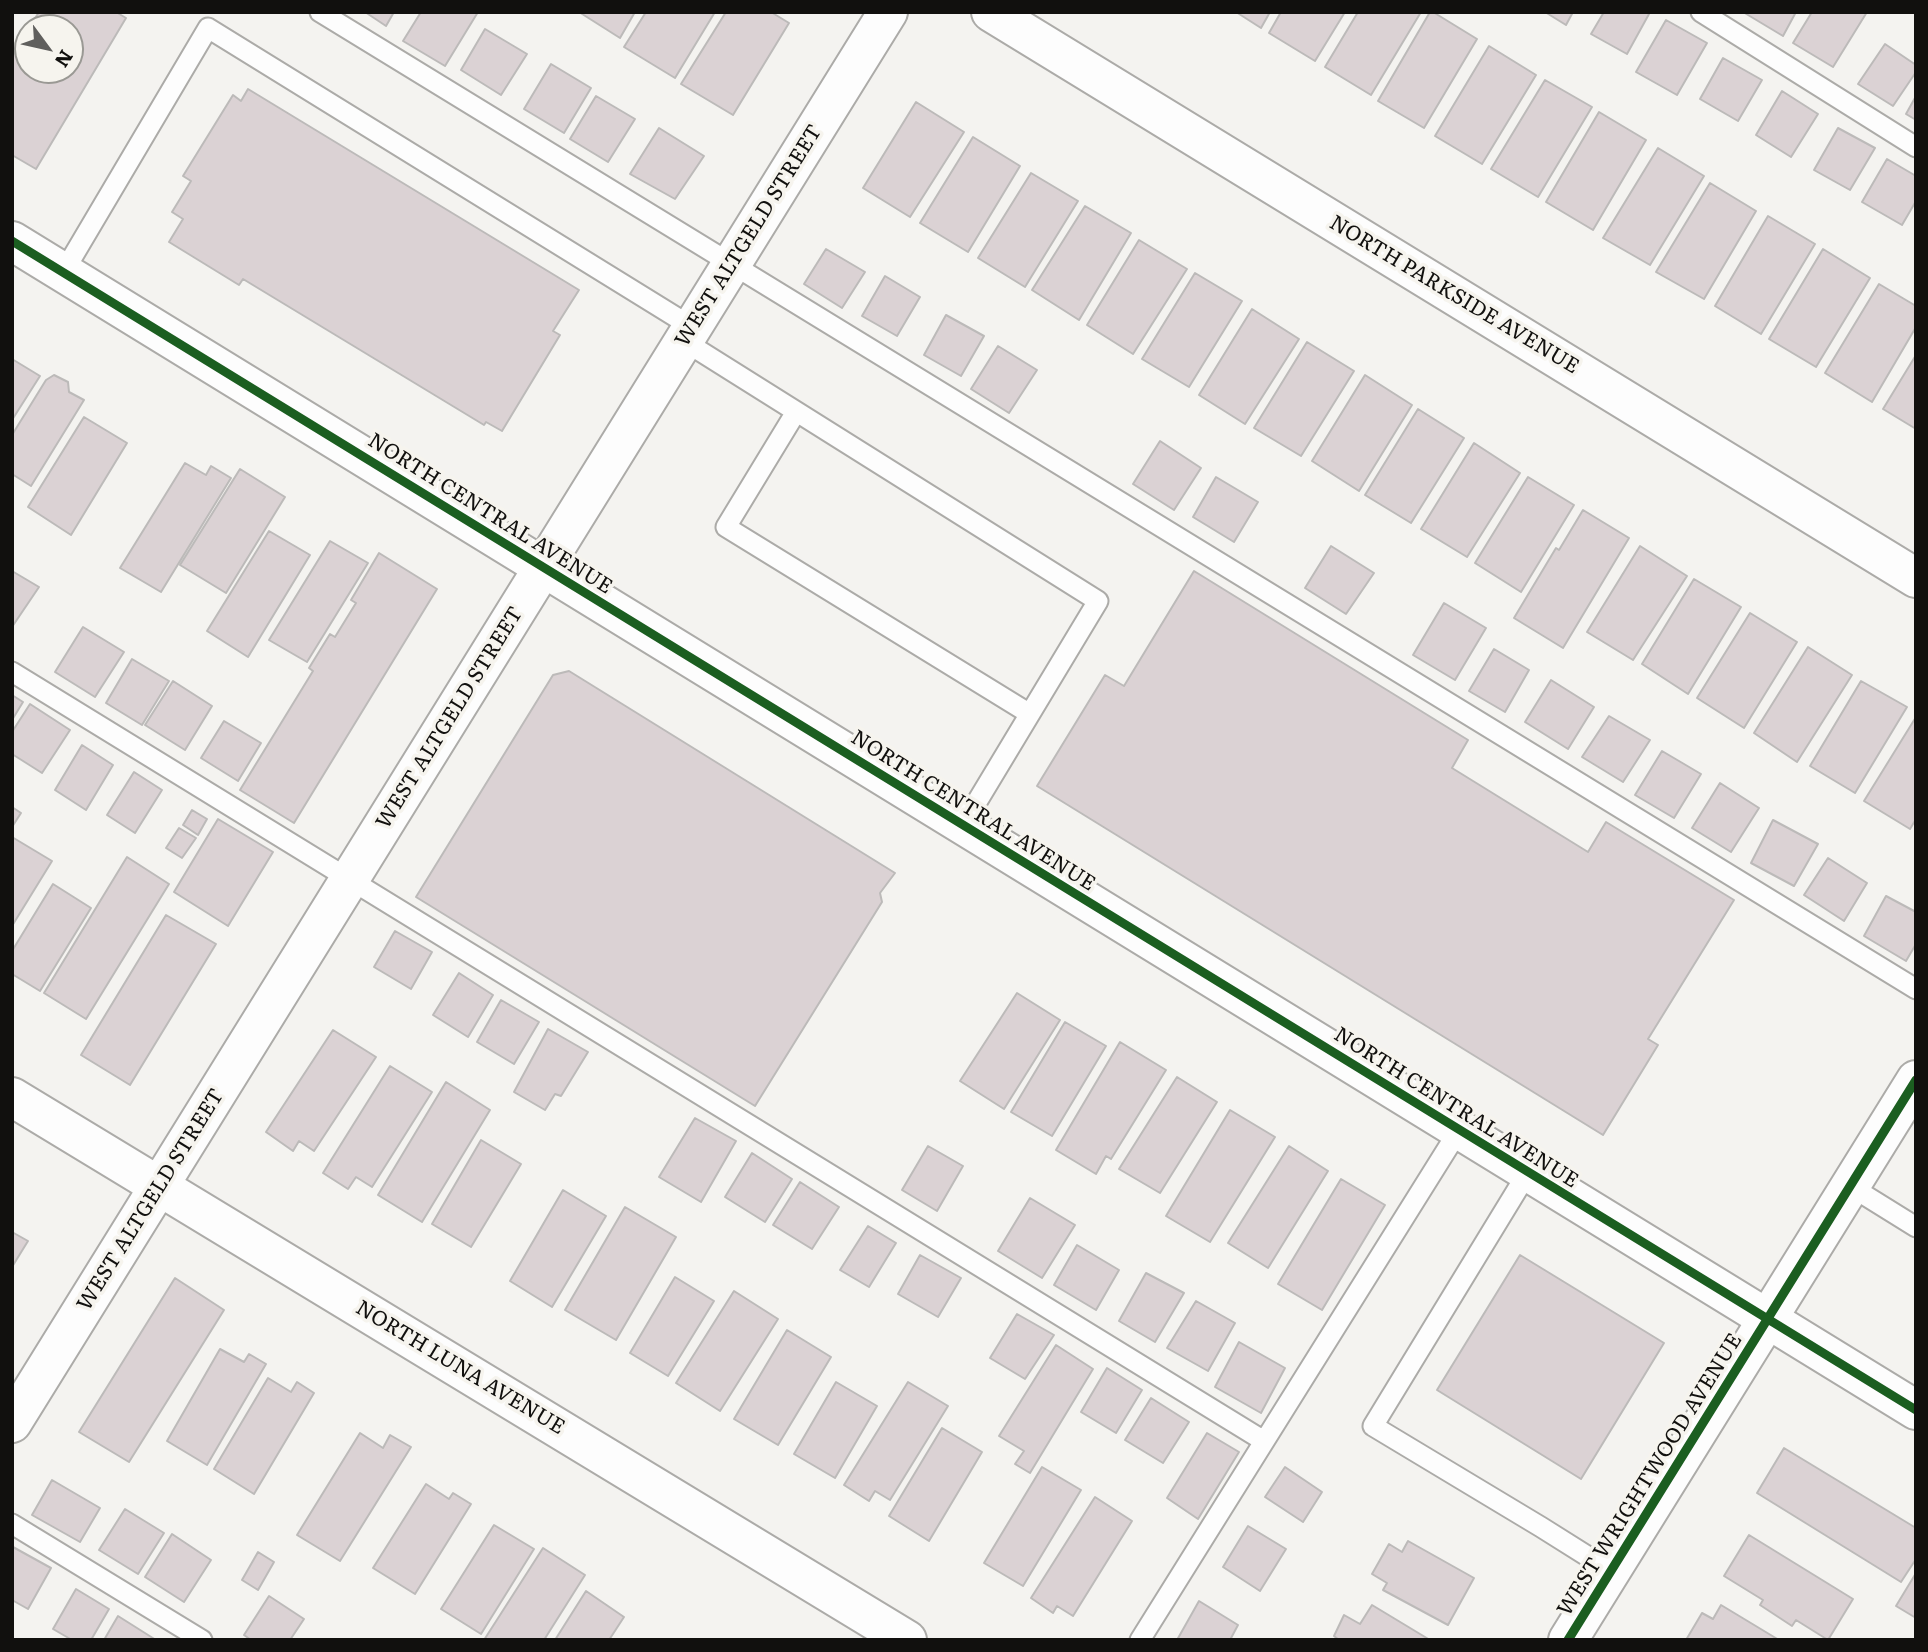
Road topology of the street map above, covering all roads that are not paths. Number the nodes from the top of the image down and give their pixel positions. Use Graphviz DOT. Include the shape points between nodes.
graph roads {
  1 [pos="320,12"];
  2 [pos="888,12"];
  3 [pos="991,12"];
  4 [pos="1701,12"];
  5 [pos="1916,147"];
  6 [pos="12,241"];
  7 [pos="731,264"];
  8 [pos="63,273"];
  9 [pos="688,334"];
  10 [pos="796,412"];
  11 [pos="544,568"];
  12 [pos="1916,578"];
  13 [pos="12,672"];
  14 [pos="1030,714"];
  15 [pos="963,825"];
  16 [pos="350,879"];
  17 [pos="1916,989"];
  18 [pos="1915,1083"];
  19 [pos="12,1097"];
  20 [pos="1459,1130"];
  21 [pos="1528,1172"];
  22 [pos="160,1186"];
  23 [pos="1850,1186"];
  24 [pos="1916,1227"];
  25 [pos="1767,1319"];
  26 [pos="1916,1410"];
  27 [pos="12,1423"];
  28 [pos="1264,1441"];
  29 [pos="12,1524"];
  30 [pos="1611,1571"];
  31 [pos="202,1640"];
  32 [pos="908,1640"];
  33 [pos="1140,1640"];
  34 [pos="1568,1640"];
  1 -- 7 [label="lane"];
  2 -- 7 [label="street, WEST ALTGELD STREET"];
  3 -- 12 [label="street, NORTH PARKSIDE AVENUE"];
  4 -- 5 [label="lane"];
  6 -- 8 [label="street, NORTH CENTRAL AVENUE"];
  7 -- 9 [label="street, WEST ALTGELD STREET"];
  7 -- 17 [label="lane"];
  8 -- 9 [label="lane" via="208,28"];
  8 -- 11 [label="street, NORTH CENTRAL AVENUE"];
  9 -- 10 [label="lane"];
  9 -- 11 [label="street, WEST ALTGELD STREET"];
  10 -- 14 [label="lane" via="1098,601"];
  10 -- 14 [label="lane" via="726,527"];
  11 -- 15 [label="street, NORTH CENTRAL AVENUE"];
  11 -- 16 [label="street, WEST ALTGELD STREET"];
  13 -- 16 [label="lane"];
  14 -- 15 [label="lane"];
  15 -- 20 [label="street, NORTH CENTRAL AVENUE"];
  16 -- 22 [label="street, WEST ALTGELD STREET"];
  16 -- 28 [label="lane"];
  18 -- 23 [label="street, WEST WRIGHTWOOD AVENUE"];
  19 -- 22 [label="street, NORTH LUNA AVENUE"];
  20 -- 21 [label="street, NORTH CENTRAL AVENUE"];
  20 -- 28 [label="lane"];
  21 -- 25 [label="street, NORTH CENTRAL AVENUE"];
  21 -- 30 [label="lane" via="1373,1426"];
  22 -- 27 [label="street, WEST ALTGELD STREET"];
  22 -- 32 [label="street, NORTH LUNA AVENUE"];
  23 -- 24 [label="lane"];
  23 -- 25 [label="street, WEST WRIGHTWOOD AVENUE"];
  25 -- 26 [label="street, NORTH CENTRAL AVENUE"];
  25 -- 30 [label="street, WEST WRIGHTWOOD AVENUE"];
  28 -- 33 [label="lane"];
  29 -- 31 [label="lane"];
  30 -- 34 [label="street, WEST WRIGHTWOOD AVENUE"];
}
